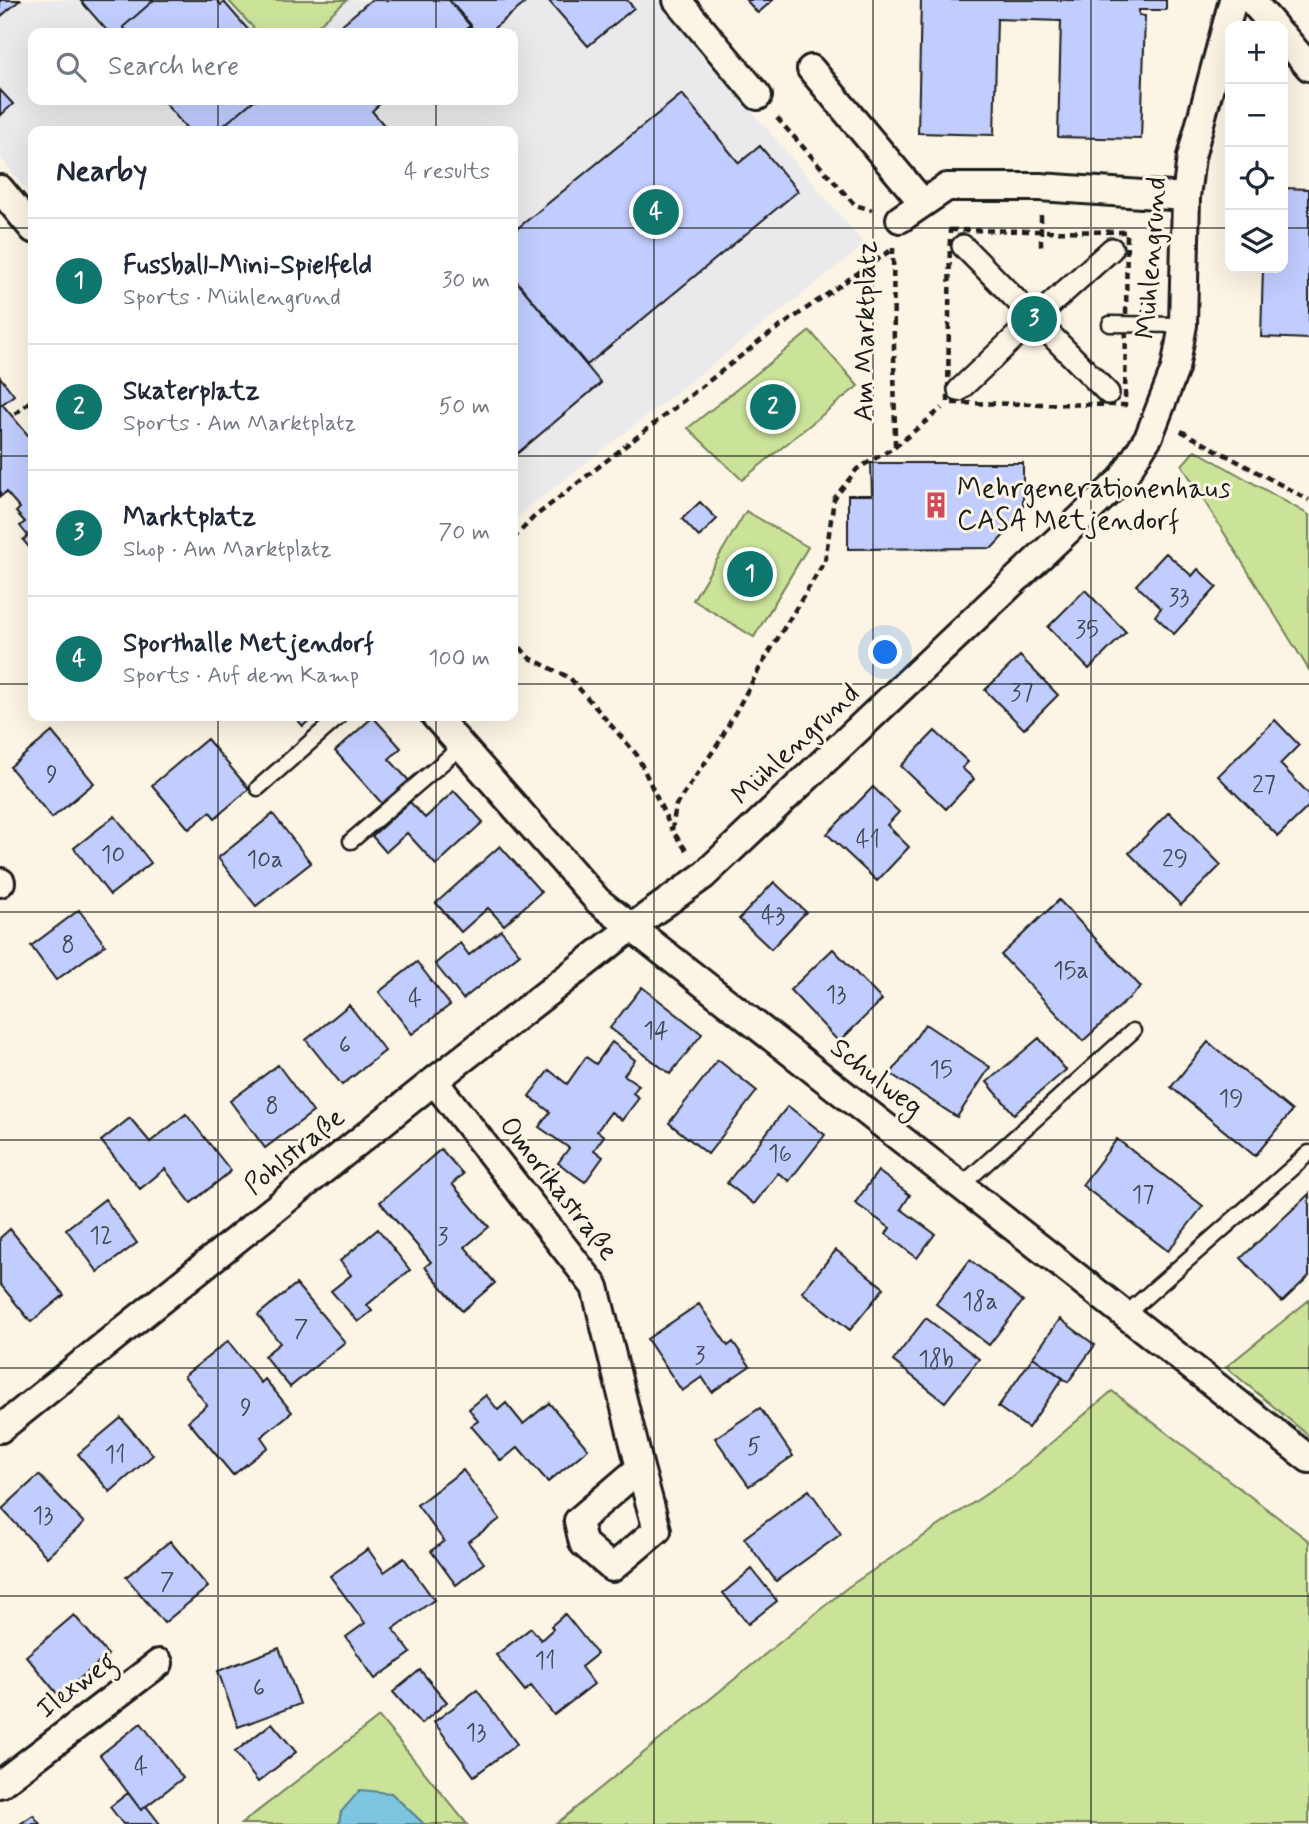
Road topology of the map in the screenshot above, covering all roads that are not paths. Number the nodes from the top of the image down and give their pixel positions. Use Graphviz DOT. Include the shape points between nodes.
graph roads {
  1 [pos="677,0"];
  2 [pos="1233,0"];
  3 [pos="1251,0"];
  4 [pos="1270,21"];
  5 [pos="1288,42"];
  6 [pos="1309,66"];
  7 [pos="811,69"];
  8 [pos="758,96"];
  9 [pos="0,189"];
  10 [pos="1186,197"];
  11 [pos="923,203"];
  12 [pos="28,223"];
  13 [pos="902,231"];
  14 [pos="956,238"];
  15 [pos="1111,249"];
  16 [pos="1034,319"];
  17 [pos="1110,324"];
  18 [pos="1183,325"];
  19 [pos="959,390"];
  20 [pos="1108,393"];
  21 [pos="334,721"];
  22 [pos="439,721"];
  23 [pos="461,746"];
  24 [pos="258,788"];
  25 [pos="351,841"];
  26 [pos="632,927"];
  27 [pos="1133,1031"];
  28 [pos="434,1081"];
  29 [pos="1309,1153"];
  30 [pos="962,1185"];
  31 [pos="1126,1314"];
  32 [pos="0,1429"];
  33 [pos="1309,1459"];
  34 [pos="640,1468"];
  35 [pos="159,1663"];
  36 [pos="0,1784"];
  1 -- 8 [label="street"];
  2 -- 10 [label="street, Mühlengrund" via="1191,157"];
  3 -- 4 [label="street"];
  5 -- 6 [label="street"];
  7 -- 11 [label="street"];
  9 -- 12 [label="street"];
  10 -- 11 [label="street, Am Marktplatz" via="975,186 947,187"];
  10 -- 18 [label="street, Mühlengrund"];
  11 -- 13 [label="street, Am Marktplatz"];
  14 -- 16 [label="street"];
  15 -- 16 [label="street"];
  16 -- 19 [label="street"];
  16 -- 20 [label="street"];
  17 -- 18 [label="lane"];
  18 -- 26 [label="street, Mühlengrund" via="1175,369 1149,436 1122,479 704,876"];
  21 -- 24 [label="lane"];
  22 -- 23 [label="street, Schulweg"];
  23 -- 25 [label="lane"];
  23 -- 26 [label="street, Schulweg" via="598,901"];
  26 -- 28 [label="street, Pohlstraße"];
  26 -- 30 [label="street, Schulweg"];
  27 -- 30 [label="lane"];
  28 -- 32 [label="street, Pohlstraße"];
  28 -- 34 [label="street, Omorikastraße" via="594,1287"];
  29 -- 31 [label="lane"];
  30 -- 31 [label="street, Schulweg"];
  31 -- 33 [label="street, Schulweg"];
  35 -- 36 [label="street, Ilexweg"];
}
